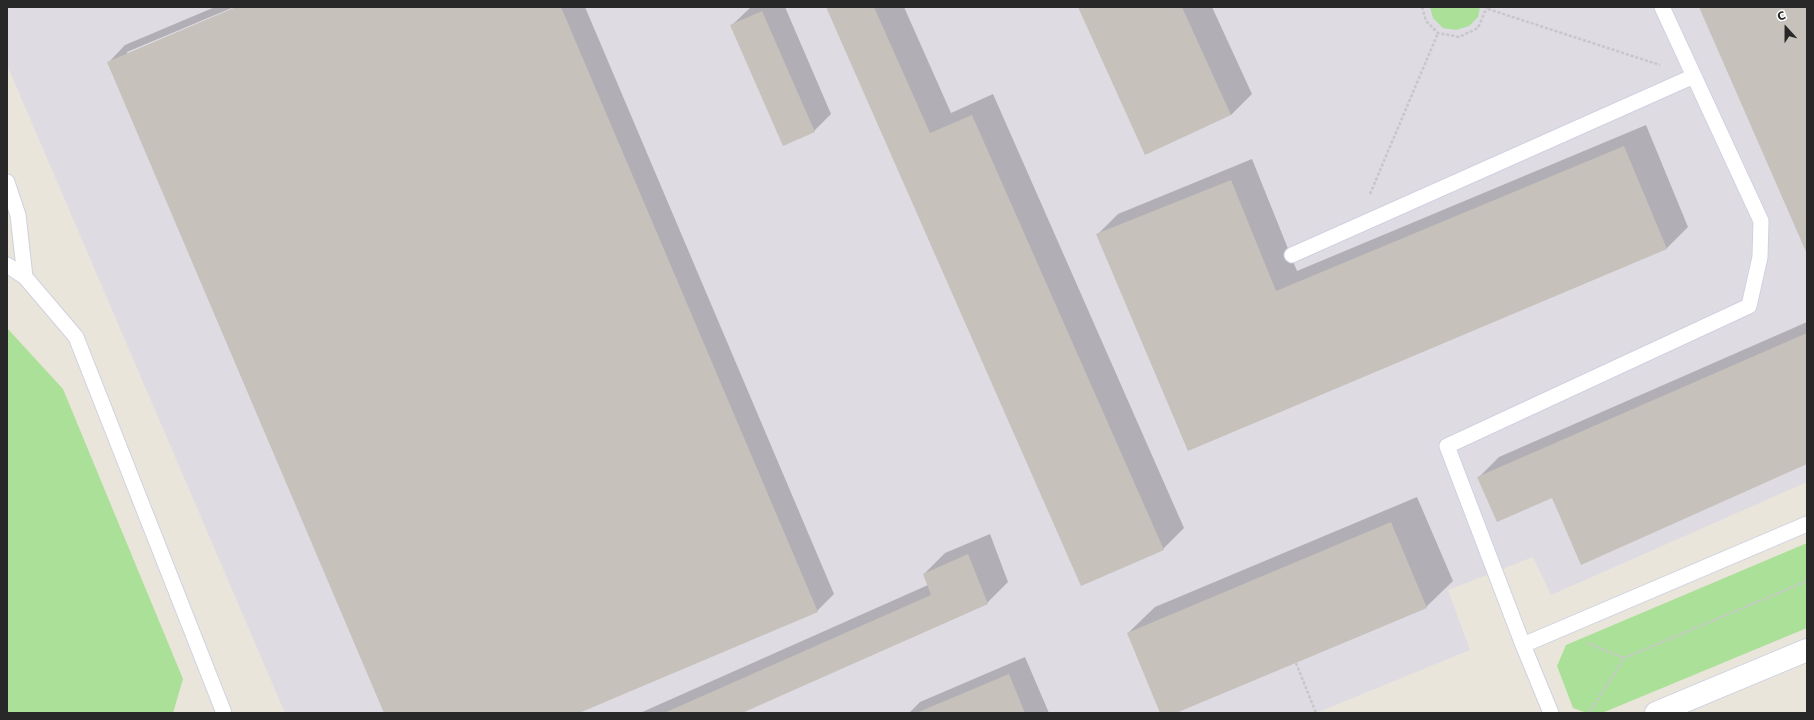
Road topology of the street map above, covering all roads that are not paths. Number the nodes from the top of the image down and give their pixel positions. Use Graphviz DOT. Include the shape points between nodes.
graph roads {
  1 [pos="1662,7"];
  2 [pos="1694,76"];
  3 [pos="7,182"];
  4 [pos="1292,255"];
  5 [pos="7,265"];
  6 [pos="25,277"];
  7 [pos="1807,524"];
  8 [pos="1523,645"];
  9 [pos="1807,650"];
  10 [pos="224,713"];
  11 [pos="1551,713"];
  12 [pos="1656,713"];
  1 -- 2 [label="lane"];
  2 -- 4 [label="lane"];
  2 -- 8 [label="lane" via="1761,221 1760,256 1749,306 1447,446"];
  3 -- 6 [label="lane" via="18,215"];
  5 -- 6 [label="lane"];
  6 -- 10 [label="lane" via="76,337"];
  7 -- 8 [label="lane"];
  8 -- 11 [label="lane"];
  9 -- 12 [label="street"];
}
